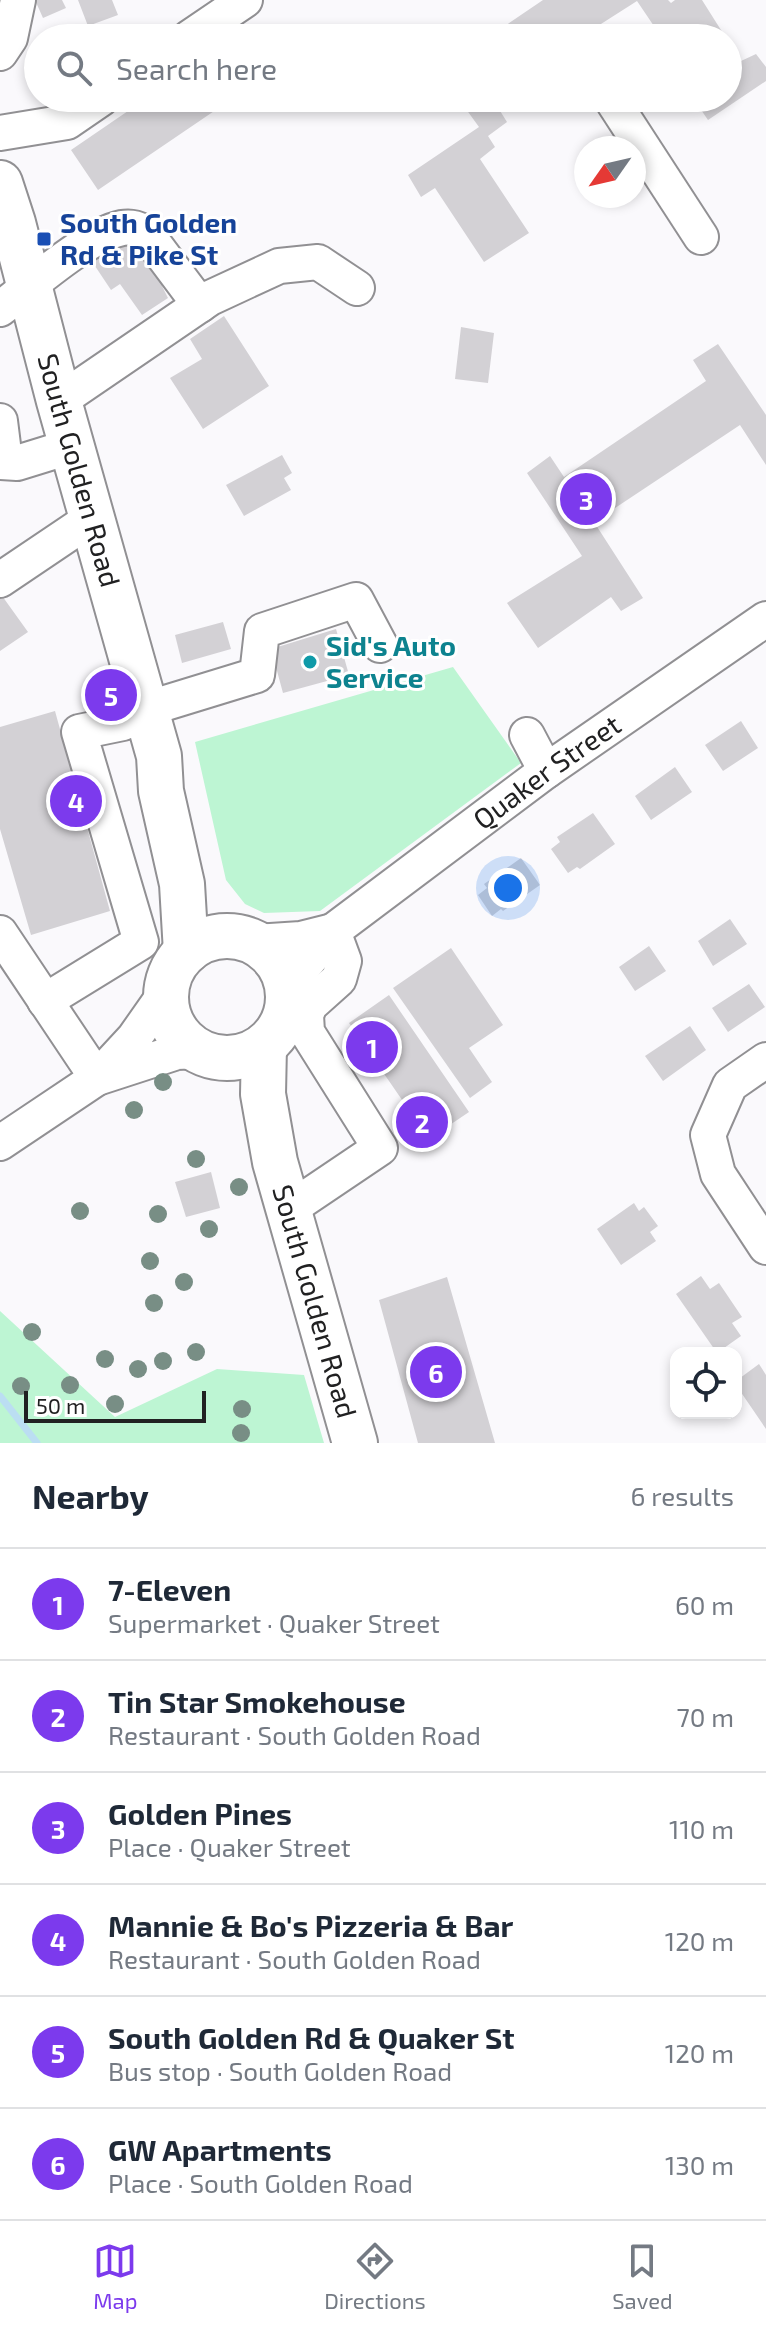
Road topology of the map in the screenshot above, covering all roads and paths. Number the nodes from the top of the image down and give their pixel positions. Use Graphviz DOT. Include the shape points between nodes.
graph roads {
  1 [pos="18,0"];
  2 [pos="245,0"];
  3 [pos="210,24"];
  4 [pos="0,53"];
  5 [pos="82,112"];
  6 [pos="620,112"];
  7 [pos="0,133"];
  8 [pos="0,183"];
  9 [pos="7,226"];
  10 [pos="701,237"];
  11 [pos="357,288"];
  12 [pos="15,298"];
  13 [pos="200,305"];
  14 [pos="59,401"];
  15 [pos="0,421"];
  16 [pos="72,446"];
  17 [pos="0,447"];
  18 [pos="0,462"];
  19 [pos="92,518"];
  20 [pos="0,580"];
  21 [pos="766,619"];
  22 [pos="380,645"];
  23 [pos="146,709"];
  24 [pos="527,735"];
  25 [pos="159,756"];
  26 [pos="546,771"];
  27 [pos="333,931"];
  28 [pos="0,933"];
  29 [pos="249,940"];
  30 [pos="186,952"];
  31 [pos="167,991"];
  32 [pos="288,996"];
  33 [pos="45,1001"];
  34 [pos="264,1046"];
  35 [pos="206,1054"];
  36 [pos="766,1060"];
  37 [pos="97,1078"];
  38 [pos="0,1143"];
  39 [pos="275,1162"];
  40 [pos="288,1210"];
  41 [pos="766,1247"];
  42 [pos="355,1443"];
  1 -- 4 [label="street" via="10,38"];
  2 -- 3 [label="street"];
  5 -- 7 [label="street" via="67,122"];
  6 -- 10 [label="street"];
  8 -- 9 [label="main road, South Golden Road"];
  9 -- 12 [label="main road, South Golden Road"];
  11 -- 13 [label="street" via="318,262 279,266"];
  12 -- 13 [label="street" via="107,233 135,228 146,233"];
  12 -- 14 [label="main road, South Golden Road"];
  13 -- 14 [label="street"];
  14 -- 16 [label="main road, South Golden Road"];
  15 -- 17 [label="street"];
  16 -- 18 [label="street" via="17,463"];
  16 -- 19 [label="main road, South Golden Road"];
  19 -- 20 [label="street"];
  19 -- 23 [label="main road, South Golden Road"];
  21 -- 26 [label="street, Quaker Street"];
  22 -- 23 [label="street" via="356,600 262,631 257,675"];
  23 -- 25 [label="main road, South Golden Road"];
  23 -- 33 [label="street" via="123,723 79,732 141,942"];
  24 -- 26 [label="street"];
  25 -- 29 [label="main road, South Golden Road" via="192,819 207,892 224,919"];
  25 -- 30 [label="main road, South Golden Road" via="161,791 182,884"];
  26 -- 27 [label="street, Quaker Street"];
  27 -- 29 [label="street, Quaker Street" via="301,939"];
  27 -- 32 [label="street, Quaker Street" via="295,977"];
  27 -- 40 [label="street" via="344,961 339,979 310,1005 307,1032 380,1148"];
  28 -- 33 [label="street"];
  29 -- 30 [label="main road" via="213,937"];
  29 -- 32 [label="main road" via="279,964"];
  30 -- 31 [label="main road"];
  31 -- 35 [label="main road" via="178,1032"];
  31 -- 37 [label="street"];
  32 -- 34 [label="main road" via="277,1032"];
  33 -- 37 [label="street"];
  34 -- 35 [label="main road" via="239,1057"];
  34 -- 39 [label="main road, South Golden Road" via="263,1094"];
  35 -- 37 [label="street" via="177,1052"];
  35 -- 39 [label="main road, South Golden Road" via="243,1101"];
  36 -- 41 [label="street" via="730,1085 708,1135 718,1174"];
  37 -- 38 [label="street"];
  39 -- 40 [label="main road, South Golden Road"];
  40 -- 42 [label="main road, South Golden Road"];
}
